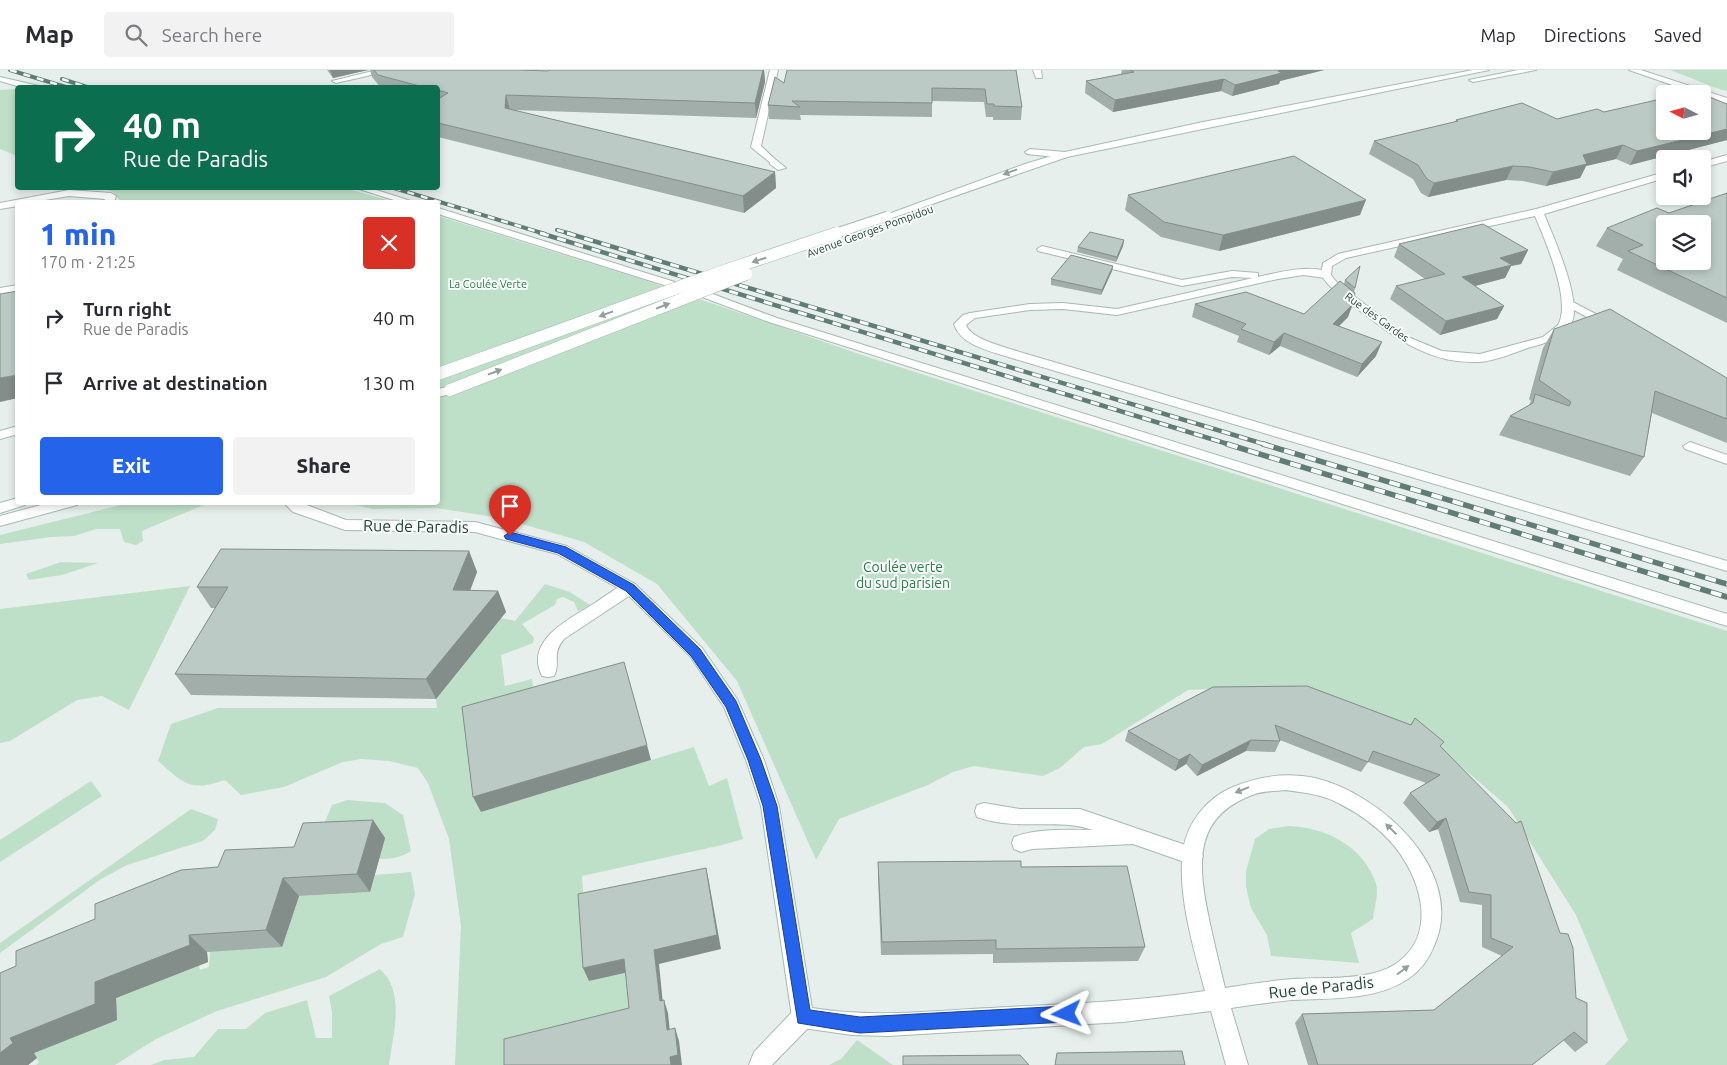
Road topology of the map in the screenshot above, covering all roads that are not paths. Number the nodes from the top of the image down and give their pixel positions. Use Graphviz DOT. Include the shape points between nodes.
graph roads {
  1 [pos="389,70"];
  2 [pos="774,70"];
  3 [pos="1485,70"];
  4 [pos="1532,70"];
  5 [pos="1633,70"];
  6 [pos="1649,70"];
  7 [pos="0,79"];
  8 [pos="336,81"];
  9 [pos="0,85"];
  10 [pos="22,85"];
  11 [pos="1680,85"];
  12 [pos="1685,85"];
  13 [pos="1402,88"];
  14 [pos="1711,95"];
  15 [pos="1727,101"];
  16 [pos="1314,105"];
  17 [pos="1065,155"];
  18 [pos="1727,158"];
  19 [pos="1711,162"];
  20 [pos="777,165"];
  21 [pos="1028,166"];
  22 [pos="1656,178"];
  23 [pos="368,190"];
  24 [pos="33,200"];
  25 [pos="110,200"];
  26 [pos="402,200"];
  27 [pos="15,204"];
  28 [pos="0,206"];
  29 [pos="440,212"];
  30 [pos="1538,212"];
  31 [pos="890,220"];
  32 [pos="1042,249"];
  33 [pos="1326,275"];
  34 [pos="1278,276"];
  35 [pos="15,288"];
  36 [pos="0,291"];
  37 [pos="1569,303"];
  38 [pos="1616,330"];
  39 [pos="440,373"];
  40 [pos="444,391"];
  41 [pos="15,431"];
  42 [pos="0,434"];
  43 [pos="1690,446"];
  44 [pos="1727,460"];
  45 [pos="15,504"];
  46 [pos="61,505"];
  47 [pos="293,505"];
  48 [pos="0,508"];
  49 [pos="0,521"];
  50 [pos="1727,566"];
  51 [pos="630,588"];
  52 [pos="1727,620"];
  53 [pos="548,671"];
  54 [pos="984,811"];
  55 [pos="1137,836"];
  56 [pos="1021,843"];
  57 [pos="1193,852"];
  58 [pos="1218,1001"];
  59 [pos="803,1017"];
  60 [pos="760,1065"];
  61 [pos="1236,1065"];
  1 -- 8 [label="street"];
  2 -- 20 [label="street" via="756,147"];
  3 -- 13 [label="street, Avenue Georges Pompidou" via="1435,78"];
  4 -- 13 [label="street, Avenue Georges Pompidou"];
  5 -- 11 [label="street"];
  6 -- 12 [label="street"];
  7 -- 10 [label="street"];
  9 -- 10 [label="street"];
  13 -- 16 [label="street, Avenue Georges Pompidou"];
  14 -- 15 [label="street"];
  16 -- 17 [label="street, Avenue Georges Pompidou"];
  16 -- 31 [label="street, Avenue Georges Pompidou" via="1086,157"];
  17 -- 21 [label="street, Avenue Georges Pompidou"];
  17 -- 21 [label="street" via="1028,150"];
  18 -- 19 [label="street"];
  21 -- 31 [label="street, Avenue Georges Pompidou, one-way"];
  22 -- 30 [label="street"];
  23 -- 26 [label="street"];
  24 -- 25 [label="street" via="69,193 111,196"];
  27 -- 28 [label="street"];
  29 -- 52 [label="street" via="706,295 773,320"];
  30 -- 33 [label="street" via="1342,256 1327,265"];
  30 -- 37 [label="street"];
  31 -- 39 [label="street, Avenue Georges Pompidou, one-way, bridge" via="721,272"];
  40 -- 31 [label="street, Avenue Georges Pompidou, one-way, bridge"];
  32 -- 34 [label="street" via="1182,283 1232,274"];
  33 -- 34 [label="street" via="1303,272"];
  33 -- 37 [label="street, Rue des Gardes" via="1334,286 1404,339 1427,350 1454,357 1480,358 1547,338 1563,327"];
  34 -- 50 [label="street" via="1117,312 1046,306 974,315 963,320 960,328 965,336 1019,356"];
  35 -- 36 [label="street"];
  37 -- 38 [label="street"];
  41 -- 42 [label="street"];
  43 -- 44 [label="street"];
  45 -- 48 [label="street"];
  46 -- 49 [label="street"];
  47 -- 51 [label="street, Rue de Paradis" via="345,525 475,527 562,550"];
  51 -- 53 [label="street" via="558,634 550,644 546,658"];
  51 -- 59 [label="street, Rue de Paradis" via="696,652 731,704 754,760 770,806"];
  54 -- 55 [label="street" via="1016,818 1080,817"];
  55 -- 56 [label="street"];
  55 -- 57 [label="street"];
  57 -- 58 [label="street, Rue de Paradis" via="1192,876 1204,950"];
  58 -- 57 [label="street, Rue de Paradis, one-way" via="1374,983 1398,974 1415,960 1426,942 1432,920 1430,897 1411,852 1395,833 1355,802 1310,785 1269,783 1237,792 1209,814 1199,830"];
  58 -- 59 [label="street, Rue de Paradis" via="1144,1010 874,1025"];
  58 -- 61 [label="street, Rue de Paradis"];
  59 -- 60 [label="street"];
}
